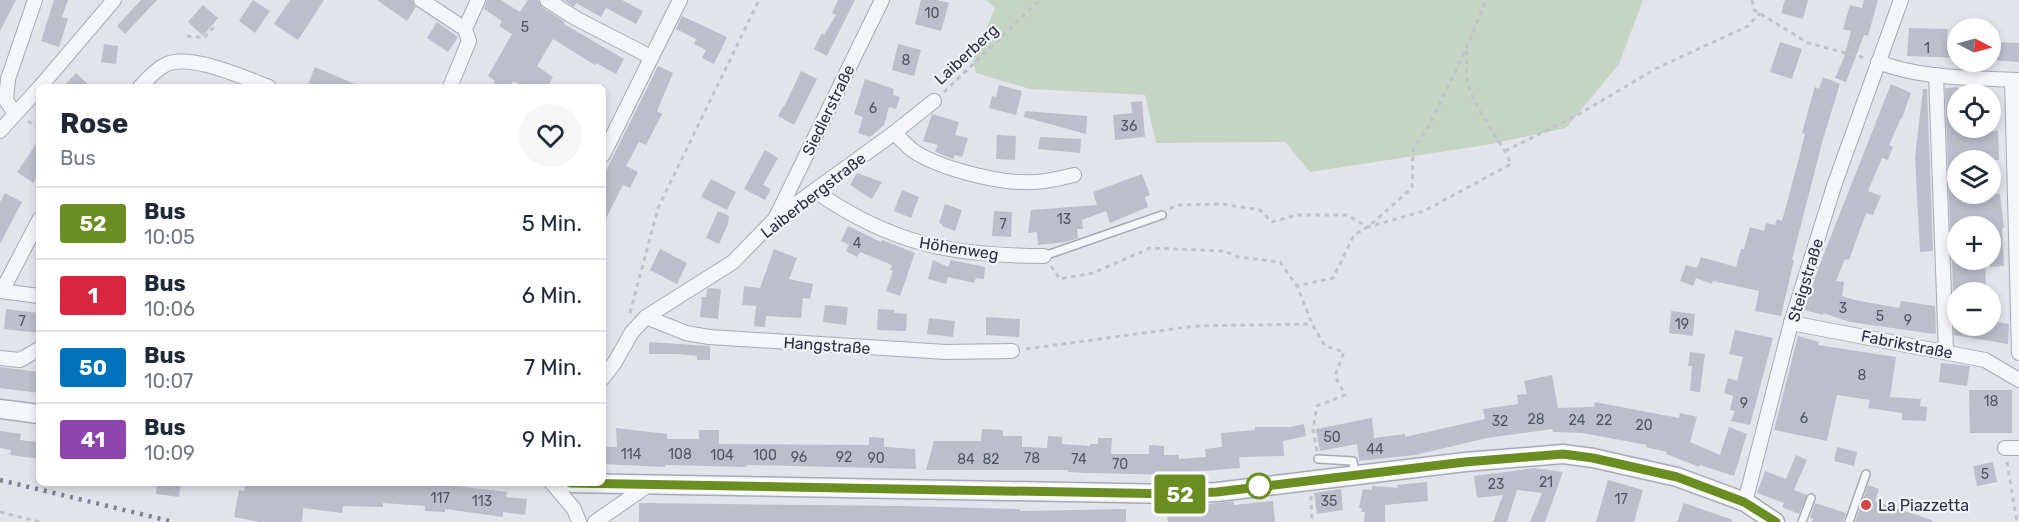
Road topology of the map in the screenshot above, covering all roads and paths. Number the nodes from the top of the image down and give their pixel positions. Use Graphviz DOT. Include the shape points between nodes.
graph roads {
  1 [pos="34,0"];
  2 [pos="114,0"];
  3 [pos="421,0"];
  4 [pos="478,0"];
  5 [pos="547,0"];
  6 [pos="680,0"];
  7 [pos="759,0"];
  8 [pos="882,0"];
  9 [pos="1040,0"];
  10 [pos="1486,0"];
  11 [pos="1752,0"];
  12 [pos="1901,0"];
  13 [pos="1760,13"];
  14 [pos="211,26"];
  15 [pos="465,29"];
  16 [pos="187,36"];
  17 [pos="1467,47"];
  18 [pos="651,57"];
  19 [pos="1878,62"];
  20 [pos="1935,75"];
  21 [pos="2016,80"];
  22 [pos="43,84"];
  23 [pos="143,84"];
  24 [pos="261,84"];
  25 [pos="451,84"];
  26 [pos="36,92"];
  27 [pos="934,101"];
  28 [pos="0,107"];
  29 [pos="15,114"];
  30 [pos="0,131"];
  31 [pos="894,133"];
  32 [pos="606,149"];
  33 [pos="1505,151"];
  34 [pos="1074,175"];
  35 [pos="815,191"];
  36 [pos="1162,214"];
  37 [pos="774,220"];
  38 [pos="36,226"];
  39 [pos="1368,227"];
  40 [pos="1044,256"];
  41 [pos="1060,279"];
  42 [pos="1297,286"];
  43 [pos="1,291"];
  44 [pos="36,296"];
  45 [pos="646,317"];
  46 [pos="1791,323"];
  47 [pos="1312,324"];
  48 [pos="632,332"];
  49 [pos="36,351"];
  50 [pos="1012,351"];
  51 [pos="1946,351"];
  52 [pos="2019,353"];
  53 [pos="0,358"];
  54 [pos="606,374"];
  55 [pos="2019,380"];
  56 [pos="0,409"];
  57 [pos="36,414"];
  58 [pos="2012,448"];
  59 [pos="1318,459"];
  60 [pos="1355,474"];
  61 [pos="1866,474"];
  62 [pos="606,484"];
  63 [pos="555,486"];
  64 [pos="647,486"];
  65 [pos="1810,498"];
  66 [pos="1744,502"];
  67 [pos="1311,506"];
  68 [pos="0,512"];
  69 [pos="39,522"];
  70 [pos="579,522"];
  71 [pos="595,522"];
  72 [pos="1312,522"];
  73 [pos="1776,522"];
  74 [pos="1802,522"];
  75 [pos="1849,522"];
  76 [pos="2017,522"];
  1 -- 29 [label="street" via="8,79 6,100"];
  2 -- 22 [label="street"];
  3 -- 15 [label="street"];
  4 -- 15 [label="street"];
  5 -- 18 [label="street"];
  6 -- 18 [label="street"];
  7 -- 48 [label="path" via="658,208 630,311"];
  8 -- 37 [label="street, Siedlerstraße"];
  9 -- 27 [label="path, Laiberberg"];
  10 -- 17 [label="path"];
  11 -- 13 [label="path" via="1754,10"];
  12 -- 19 [label="street, Steigstraße"];
  13 -- 19 [label="path" via="1808,43"];
  13 -- 33 [label="path" via="1748,26 1657,68 1574,117"];
  14 -- 16 [label="path" via="204,38"];
  15 -- 25 [label="street" via="469,41"];
  17 -- 33 [label="path" via="1467,82"];
  17 -- 39 [label="path" via="1429,126 1413,149 1412,188"];
  18 -- 32 [label="street"];
  19 -- 20 [label="street" via="1899,70"];
  19 -- 46 [label="street, Steigstraße"];
  20 -- 21 [label="street"];
  20 -- 51 [label="street"];
  21 -- 52 [label="street"];
  23 -- 24 [label="street" via="166,63 185,62 208,65"];
  26 -- 29 [label="street"];
  27 -- 31 [label="street, Laiberbergstraße"];
  28 -- 29 [label="street"];
  29 -- 30 [label="street"];
  31 -- 34 [label="street" via="912,150 963,172 1021,183"];
  31 -- 35 [label="street, Laiberbergstraße"];
  33 -- 39 [label="path" via="1510,164 1424,211"];
  35 -- 37 [label="street, Laiberbergstraße"];
  35 -- 40 [label="street, Höhenweg" via="841,209 920,244 998,256"];
  36 -- 39 [label="path" via="1177,205 1223,204 1260,210 1272,222 1297,215 1347,215"];
  36 -- 40 [label="lane"];
  37 -- 45 [label="street, Laiberbergstraße" via="733,262"];
  38 -- 43 [label="street"];
  39 -- 42 [label="path" via="1354,235 1333,278"];
  41 -- 42 [label="path" via="1093,273 1150,249 1161,249 1224,251 1238,257 1280,262"];
  42 -- 47 [label="path"];
  43 -- 44 [label="street"];
  45 -- 48 [label="street, Laiberbergstraße"];
  45 -- 50 [label="street, Hangstraße" via="686,333 709,337 946,352"];
  46 -- 51 [label="street, Fabrikstraße"];
  46 -- 66 [label="street, Steigstraße"];
  47 -- 50 [label="path" via="1195,326"];
  47 -- 59 [label="path" via="1324,346 1344,352 1335,376 1346,395 1317,406 1313,429"];
  48 -- 54 [label="street, Laiberbergstraße"];
  49 -- 53 [label="street" via="20,360"];
  51 -- 55 [label="street, Fabrikstraße" via="1985,360"];
  56 -- 57 [label="street"];
  58 -- 76 [label="path"];
  59 -- 60 [label="lane" via="1353,461"];
  60 -- 64 [label="street" via="1175,494"];
  60 -- 66 [label="street" via="1563,454 1677,477"];
  61 -- 75 [label="lane"];
  62 -- 64 [label="street"];
  63 -- 70 [label="street" via="574,509"];
  64 -- 71 [label="street"];
  65 -- 74 [label="lane"];
  66 -- 73 [label="street"];
  67 -- 72 [label="path"];
  68 -- 69 [label="path"];
}
